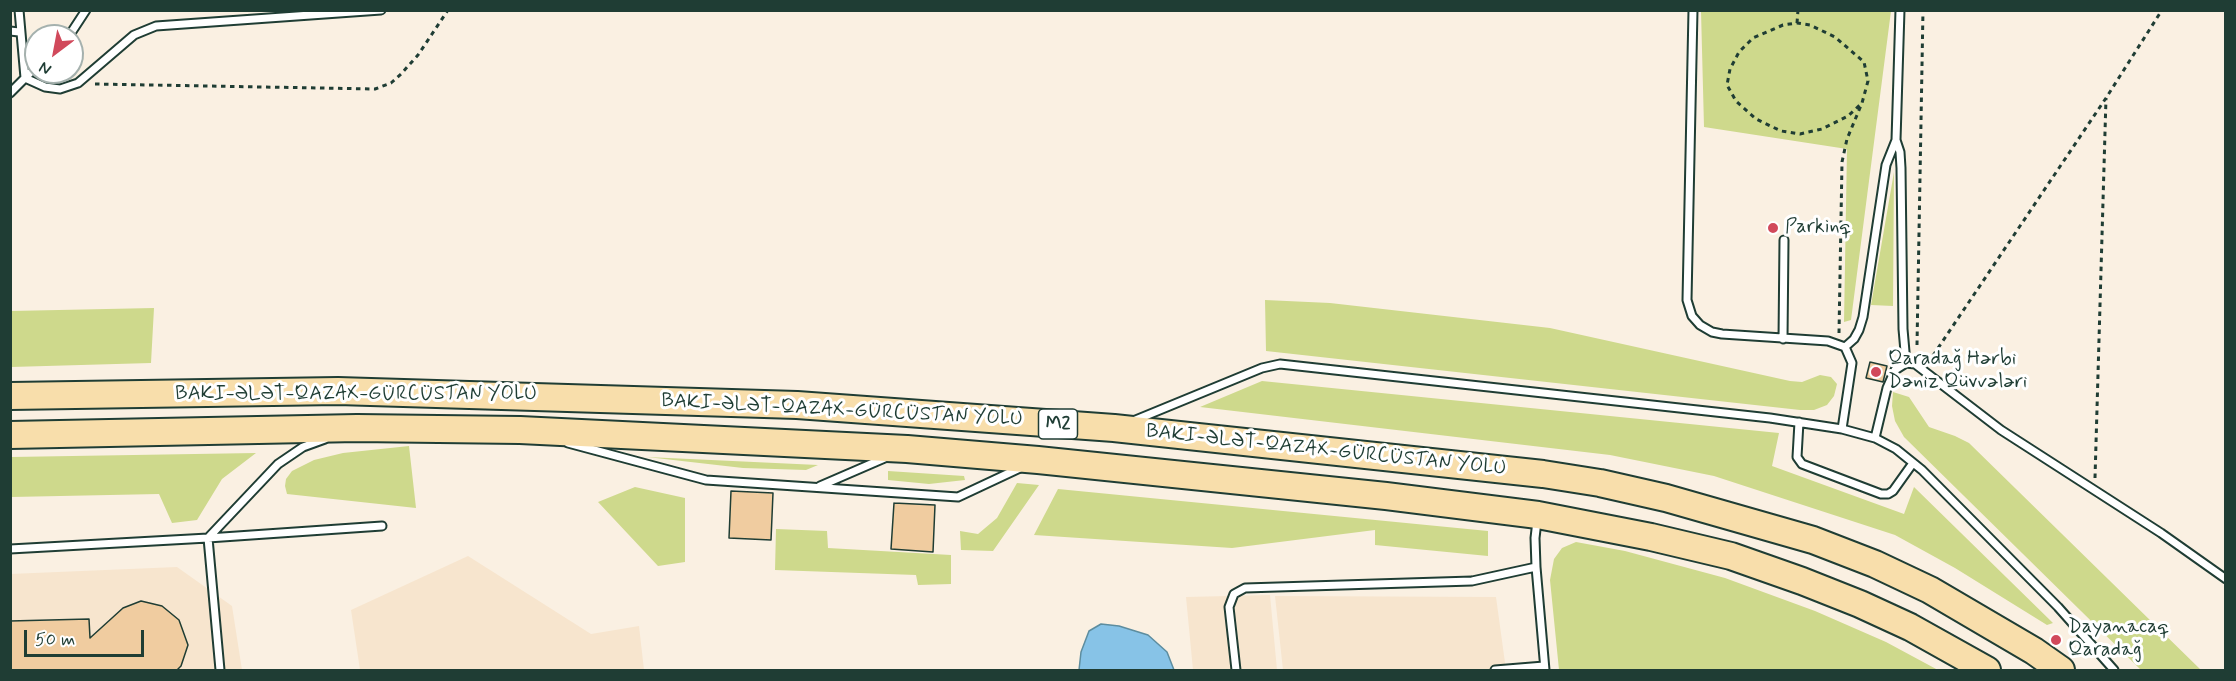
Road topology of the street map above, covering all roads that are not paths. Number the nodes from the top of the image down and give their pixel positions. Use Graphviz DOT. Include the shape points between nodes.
graph roads {
  1 [pos="19,10"];
  2 [pos="86,10"];
  3 [pos="381,10"];
  4 [pos="1693,10"];
  5 [pos="1900,10"];
  6 [pos="77,24"];
  7 [pos="10,31"];
  8 [pos="20,32"];
  9 [pos="24,69"];
  10 [pos="84,78"];
  11 [pos="24,79"];
  12 [pos="38,84"];
  13 [pos="75,84"];
  14 [pos="10,93"];
  15 [pos="1896,140"];
  16 [pos="1785,240"];
  17 [pos="1783,339"];
  18 [pos="1842,345"];
  19 [pos="1906,363"];
  20 [pos="10,396"];
  21 [pos="1799,422"];
  22 [pos="357,428"];
  23 [pos="1114,428"];
  24 [pos="1842,429"];
  25 [pos="520,430"];
  26 [pos="10,435"];
  27 [pos="1875,438"];
  28 [pos="906,449"];
  29 [pos="1038,460"];
  30 [pos="1913,463"];
  31 [pos="818,487"];
  32 [pos="1538,515"];
  33 [pos="382,526"];
  34 [pos="207,538"];
  35 [pos="10,549"];
  36 [pos="1536,567"];
  37 [pos="2226,579"];
  38 [pos="1545,668"];
  39 [pos="220,670"];
  40 [pos="1236,670"];
  41 [pos="1495,670"];
  42 [pos="1987,670"];
  43 [pos="2061,670"];
  44 [pos="2114,670"];
  1 -- 8 [label="lane"];
  2 -- 6 [label="lane"];
  3 -- 10 [label="lane" via="156,26 134,35"];
  4 -- 17 [label="lane" via="1689,308 1700,325 1712,332"];
  5 -- 15 [label="lane"];
  7 -- 8 [label="lane"];
  8 -- 9 [label="lane"];
  11 -- 14 [label="lane"];
  12 -- 13 [label="lane" via="60,89"];
  15 -- 18 [label="lane" via="1886,165 1863,317 1854,339"];
  15 -- 19 [label="lane" via="1901,168"];
  16 -- 17 [label="lane"];
  17 -- 18 [label="lane"];
  18 -- 24 [label="lane" via="1852,363"];
  19 -- 27 [label="lane" via="1891,378"];
  19 -- 37 [label="lane" via="1923,369 2001,430 2162,533"];
  20 -- 23 [label="highway, M2" via="338,391 523,395 797,405"];
  21 -- 23 [label="lane" via="1280,364"];
  21 -- 24 [label="lane"];
  21 -- 30 [label="lane" via="1797,457 1803,464 1881,494 1893,491"];
  22 -- 25 [label="highway, M2"];
  22 -- 26 [label="highway, M2"];
  22 -- 34 [label="lane" via="303,447 278,464"];
  23 -- 43 [label="highway, M2" via="1544,474 1666,498 1813,540 1875,564 1930,590"];
  24 -- 27 [label="lane"];
  25 -- 28 [label="highway, M2"];
  25 -- 31 [label="lane" via="693,478"];
  27 -- 30 [label="lane"];
  28 -- 29 [label="highway, M2"];
  28 -- 31 [label="lane"];
  29 -- 31 [label="lane" via="958,497"];
  29 -- 32 [label="highway, M2"];
  30 -- 44 [label="lane" via="2058,607"];
  32 -- 36 [label="lane"];
  32 -- 42 [label="highway, M2" via="1731,556 1870,609"];
  33 -- 34 [label="lane"];
  34 -- 35 [label="lane"];
  34 -- 39 [label="lane"];
  36 -- 38 [label="lane"];
  36 -- 40 [label="lane" via="1472,581 1245,588 1234,594 1228,607"];
  38 -- 41 [label="lane"];
}
